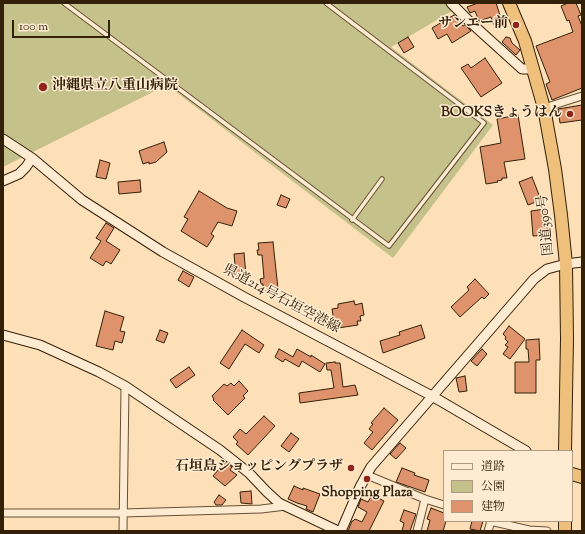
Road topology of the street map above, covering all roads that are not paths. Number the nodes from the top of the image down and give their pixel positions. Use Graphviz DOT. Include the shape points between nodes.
graph roads {
  1 [pos="64,3"];
  2 [pos="326,3"];
  3 [pos="451,3"];
  4 [pos="509,3"];
  5 [pos="534,69"];
  6 [pos="582,96"];
  7 [pos="544,108"];
  8 [pos="3,139"];
  9 [pos="32,158"];
  10 [pos="382,179"];
  11 [pos="3,181"];
  12 [pos="352,220"];
  13 [pos="582,262"];
  14 [pos="566,264"];
  15 [pos="3,334"];
  16 [pos="125,386"];
  17 [pos="432,396"];
  18 [pos="524,450"];
  19 [pos="565,450"];
  20 [pos="367,475"];
  21 [pos="425,499"];
  22 [pos="443,505"];
  23 [pos="286,506"];
  24 [pos="3,513"];
  25 [pos="124,513"];
  26 [pos="495,522"];
  27 [pos="123,531"];
  28 [pos="339,531"];
  29 [pos="417,531"];
  30 [pos="547,531"];
  1 -- 12 [label="lane"];
  2 -- 12 [label="lane" via="484,123 389,246"];
  3 -- 5 [label="street" via="522,69"];
  4 -- 5 [label="highway, 国道390号"];
  5 -- 7 [label="highway, 国道390号"];
  6 -- 7 [label="street"];
  7 -- 14 [label="highway, 国道390号" via="555,169"];
  8 -- 9 [label="street, 県道214号石垣空港線"];
  9 -- 11 [label="street" via="19,174"];
  9 -- 17 [label="street, 県道214号石垣空港線" via="82,200 163,252"];
  10 -- 12 [label="lane"];
  13 -- 14 [label="street"];
  14 -- 17 [label="street" via="547,269 534,279"];
  14 -- 19 [label="highway, 国道390号"];
  15 -- 16 [label="street" via="40,345"];
  16 -- 23 [label="street" via="220,450 249,473 279,503"];
  16 -- 25 [label="street"];
  17 -- 18 [label="street, 県道214号石垣空港線"];
  17 -- 20 [label="street"];
  20 -- 21 [label="street"];
  20 -- 28 [label="street"];
  21 -- 22 [label="street"];
  21 -- 29 [label="street"];
  23 -- 25 [label="street" via="261,510"];
  23 -- 28 [label="street"];
  24 -- 25 [label="street"];
  25 -- 27 [label="street"];
  26 -- 30 [label="street" via="529,530"];
}
